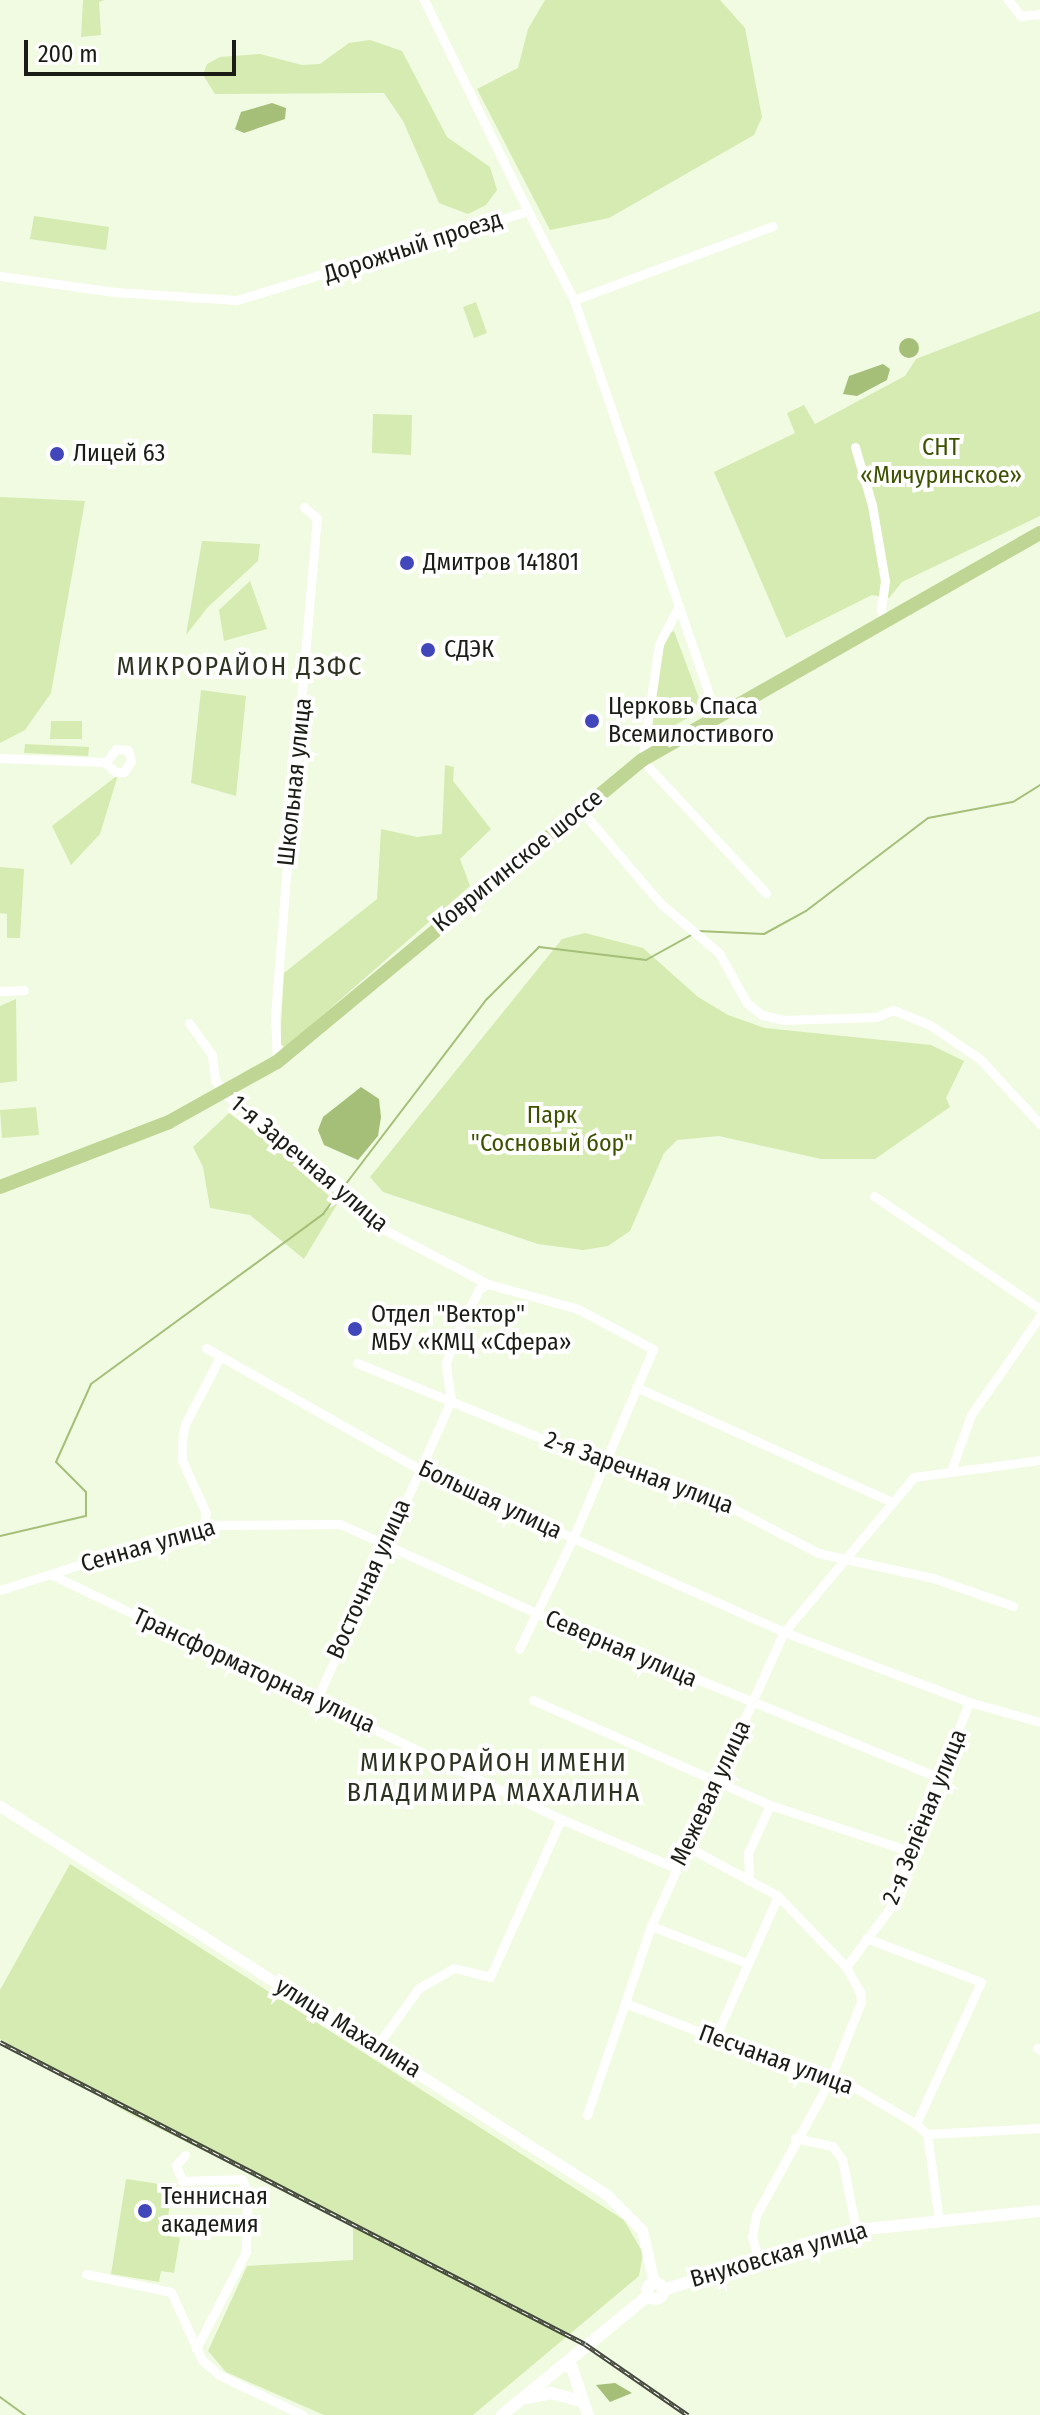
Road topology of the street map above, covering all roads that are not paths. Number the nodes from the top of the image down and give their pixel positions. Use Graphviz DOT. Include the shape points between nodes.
graph roads {
  1 [pos="424,0"];
  2 [pos="1008,0"];
  3 [pos="1040,14"];
  4 [pos="528,211"];
  5 [pos="773,226"];
  6 [pos="0,276"];
  7 [pos="574,300"];
  8 [pos="855,447"];
  9 [pos="304,507"];
  10 [pos="1040,533"];
  11 [pos="679,606"];
  12 [pos="887,622"];
  13 [pos="717,717"];
  14 [pos="0,758"];
  15 [pos="642,760"];
  16 [pos="105,763"];
  17 [pos="580,809"];
  18 [pos="766,893"];
  19 [pos="24,990"];
  20 [pos="0,991"];
  21 [pos="189,1023"];
  22 [pos="277,1062"];
  23 [pos="225,1094"];
  24 [pos="1040,1124"];
  25 [pos="0,1187"];
  26 [pos="874,1196"];
  27 [pos="488,1284"];
  28 [pos="1040,1309"];
  29 [pos="1040,1316"];
  30 [pos="206,1348"];
  31 [pos="219,1359"];
  32 [pos="357,1363"];
  33 [pos="636,1387"];
  34 [pos="451,1400"];
  35 [pos="1040,1460"];
  36 [pos="604,1464"];
  37 [pos="952,1468"];
  38 [pos="419,1469"];
  39 [pos="892,1502"];
  40 [pos="300,1522"];
  41 [pos="204,1525"];
  42 [pos="573,1538"];
  43 [pos="383,1543"];
  44 [pos="843,1561"];
  45 [pos="50,1574"];
  46 [pos="0,1590"];
  47 [pos="1013,1606"];
  48 [pos="538,1614"];
  49 [pos="784,1632"];
  50 [pos="519,1649"];
  51 [pos="533,1700"];
  52 [pos="316,1701"];
  53 [pos="969,1702"];
  54 [pos="752,1704"];
  55 [pos="1040,1721"];
  56 [pos="942,1779"];
  57 [pos="714,1782"];
  58 [pos="770,1805"];
  59 [pos="0,1806"];
  60 [pos="561,1819"];
  61 [pos="686,1846"];
  62 [pos="909,1851"];
  63 [pos="676,1868"];
  64 [pos="749,1878"];
  65 [pos="778,1896"];
  66 [pos="651,1926"];
  67 [pos="866,1938"];
  68 [pos="747,1963"];
  69 [pos="846,1967"];
  70 [pos="625,2003"];
  71 [pos="715,2038"];
  72 [pos="376,2047"];
  73 [pos="830,2080"];
  74 [pos="587,2115"];
  75 [pos="916,2124"];
  76 [pos="1040,2128"];
  77 [pos="927,2134"];
  78 [pos="795,2138"];
  79 [pos="185,2155"];
  80 [pos="1040,2211"];
  81 [pos="939,2220"];
  82 [pos="856,2230"];
  83 [pos="758,2257"];
  84 [pos="86,2274"];
  85 [pos="658,2287"];
  86 [pos="196,2349"];
  87 [pos="568,2373"];
  88 [pos="521,2400"];
  89 [pos="580,2401"];
  90 [pos="303,2415"];
  91 [pos="502,2415"];
  92 [pos="588,2415"];
  1 -- 4 [label="street"];
  2 -- 3 [label="street" via="1021,16"];
  4 -- 6 [label="street, Дорожный проезд" via="237,300 115,292"];
  4 -- 7 [label="street, Дорожный проезд"];
  5 -- 7 [label="street"];
  7 -- 11 [label="street, Дорожный проезд"];
  8 -- 12 [label="street" via="872,505 885,581 881,610"];
  9 -- 22 [label="street, Школьная улица" via="317,518 317,531 277,985"];
  10 -- 12 [label="main road, Ковригинское шоссе"];
  11 -- 13 [label="street, Дорожный проезд"];
  11 -- 15 [label="street" via="659,644"];
  12 -- 13 [label="main road, Ковригинское шоссе"];
  13 -- 15 [label="main road, Ковригинское шоссе"];
  14 -- 16 [label="street"];
  15 -- 17 [label="main road, Ковригинское шоссе"];
  15 -- 18 [label="street"];
  17 -- 22 [label="main road, Ковригинское шоссе"];
  17 -- 24 [label="street" via="660,903 719,953 747,1003 762,1015 784,1020 876,1017 893,1010 930,1025 980,1059"];
  19 -- 20 [label="street"];
  21 -- 23 [label="street, 1-я Заречная улица" via="212,1055 215,1080"];
  22 -- 23 [label="main road, Ковригинское шоссе"];
  23 -- 25 [label="main road, Ковригинское шоссе" via="169,1122"];
  23 -- 27 [label="street, 1-я Заречная улица" via="385,1230"];
  26 -- 28 [label="street"];
  27 -- 33 [label="street, 1-я Заречная улица" via="578,1309 643,1341 653,1349"];
  27 -- 34 [label="street" via="479,1289 446,1363"];
  29 -- 37 [label="street" via="971,1415"];
  30 -- 31 [label="street, Большая улица"];
  31 -- 38 [label="street, Большая улица"];
  31 -- 41 [label="street" via="185,1424 182,1441 182,1460 206,1513"];
  32 -- 34 [label="street, 2-я Заречная улица"];
  33 -- 36 [label="street"];
  33 -- 39 [label="street"];
  34 -- 36 [label="street, 2-я Заречная улица"];
  34 -- 38 [label="street, Восточная улица"];
  35 -- 37 [label="street"];
  36 -- 42 [label="street"];
  36 -- 44 [label="street, 2-я Заречная улица" via="678,1492 711,1497 791,1541"];
  37 -- 39 [label="street" via="914,1477"];
  38 -- 42 [label="street, Большая улица"];
  38 -- 43 [label="street, Восточная улица"];
  39 -- 44 [label="street, Межевая улица"];
  40 -- 41 [label="street, Сенная улица"];
  40 -- 43 [label="street, Северная улица" via="340,1524"];
  41 -- 45 [label="street, Сенная улица"];
  42 -- 48 [label="street"];
  42 -- 49 [label="street, Большая улица"];
  43 -- 48 [label="street, Северная улица"];
  43 -- 52 [label="street, Восточная улица"];
  44 -- 47 [label="street, 2-я Заречная улица" via="933,1578"];
  44 -- 49 [label="street, Межевая улица"];
  45 -- 46 [label="street, Сенная улица"];
  45 -- 52 [label="street, Трансформаторная улица"];
  48 -- 50 [label="street"];
  48 -- 54 [label="street, Северная улица"];
  49 -- 53 [label="street, 2-я Зелёная улица"];
  49 -- 54 [label="street, Межевая улица"];
  51 -- 57 [label="street"];
  52 -- 60 [label="street, Трансформаторная улица"];
  53 -- 55 [label="street, 2-я Зелёная улица"];
  53 -- 56 [label="street, 2-я Зелёная улица"];
  54 -- 56 [label="street, Северная улица"];
  54 -- 57 [label="street, Межевая улица"];
  56 -- 62 [label="street, 2-я Зелёная улица"];
  57 -- 58 [label="street"];
  57 -- 61 [label="street, Межевая улица"];
  58 -- 62 [label="street"];
  58 -- 64 [label="street" via="748,1853"];
  59 -- 72 [label="street, улица Махалина"];
  60 -- 63 [label="street, Трансформаторная улица"];
  60 -- 72 [label="street" via="490,1977 454,1968 419,1988"];
  61 -- 63 [label="street, Межевая улица"];
  61 -- 64 [label="street"];
  62 -- 67 [label="street, 2-я Зелёная улица" via="890,1908"];
  63 -- 66 [label="street, Межевая улица"];
  64 -- 65 [label="street"];
  65 -- 68 [label="street"];
  65 -- 69 [label="street"];
  66 -- 68 [label="street"];
  66 -- 70 [label="street, Межевая улица"];
  67 -- 69 [label="street, 2-я Зелёная улица"];
  67 -- 75 [label="street" via="981,1982"];
  68 -- 71 [label="street"];
  69 -- 73 [label="street" via="861,2002"];
  70 -- 71 [label="street, Песчаная улица"];
  70 -- 74 [label="street, Межевая улица"];
  71 -- 73 [label="street, Песчаная улица"];
  72 -- 85 [label="street, улица Махалина" via="507,2127 614,2201 642,2230"];
  73 -- 75 [label="street, Песчаная улица" via="856,2087"];
  73 -- 78 [label="street"];
  75 -- 77 [label="street, Песчаная улица"];
  76 -- 77 [label="street"];
  77 -- 81 [label="street"];
  78 -- 82 [label="street" via="832,2146 842,2159"];
  78 -- 83 [label="street" via="756,2215 752,2237"];
  79 -- 86 [label="street" via="176,2165 182,2181 242,2179 247,2194 246,2252"];
  80 -- 81 [label="main road, Внуковская улица"];
  81 -- 82 [label="main road, Внуковская улица"];
  82 -- 83 [label="main road, Внуковская улица"];
  83 -- 85 [label="main road, Внуковская улица"];
  84 -- 86 [label="street" via="171,2292"];
  85 -- 87 [label="main road, Внуковская улица" via="657,2299 648,2296"];
  86 -- 90 [label="street" via="219,2375"];
  87 -- 88 [label="main road" via="546,2381"];
  87 -- 89 [label="main road"];
  88 -- 89 [label="main road" via="551,2393"];
  88 -- 91 [label="main road"];
  89 -- 92 [label="main road"];
}
